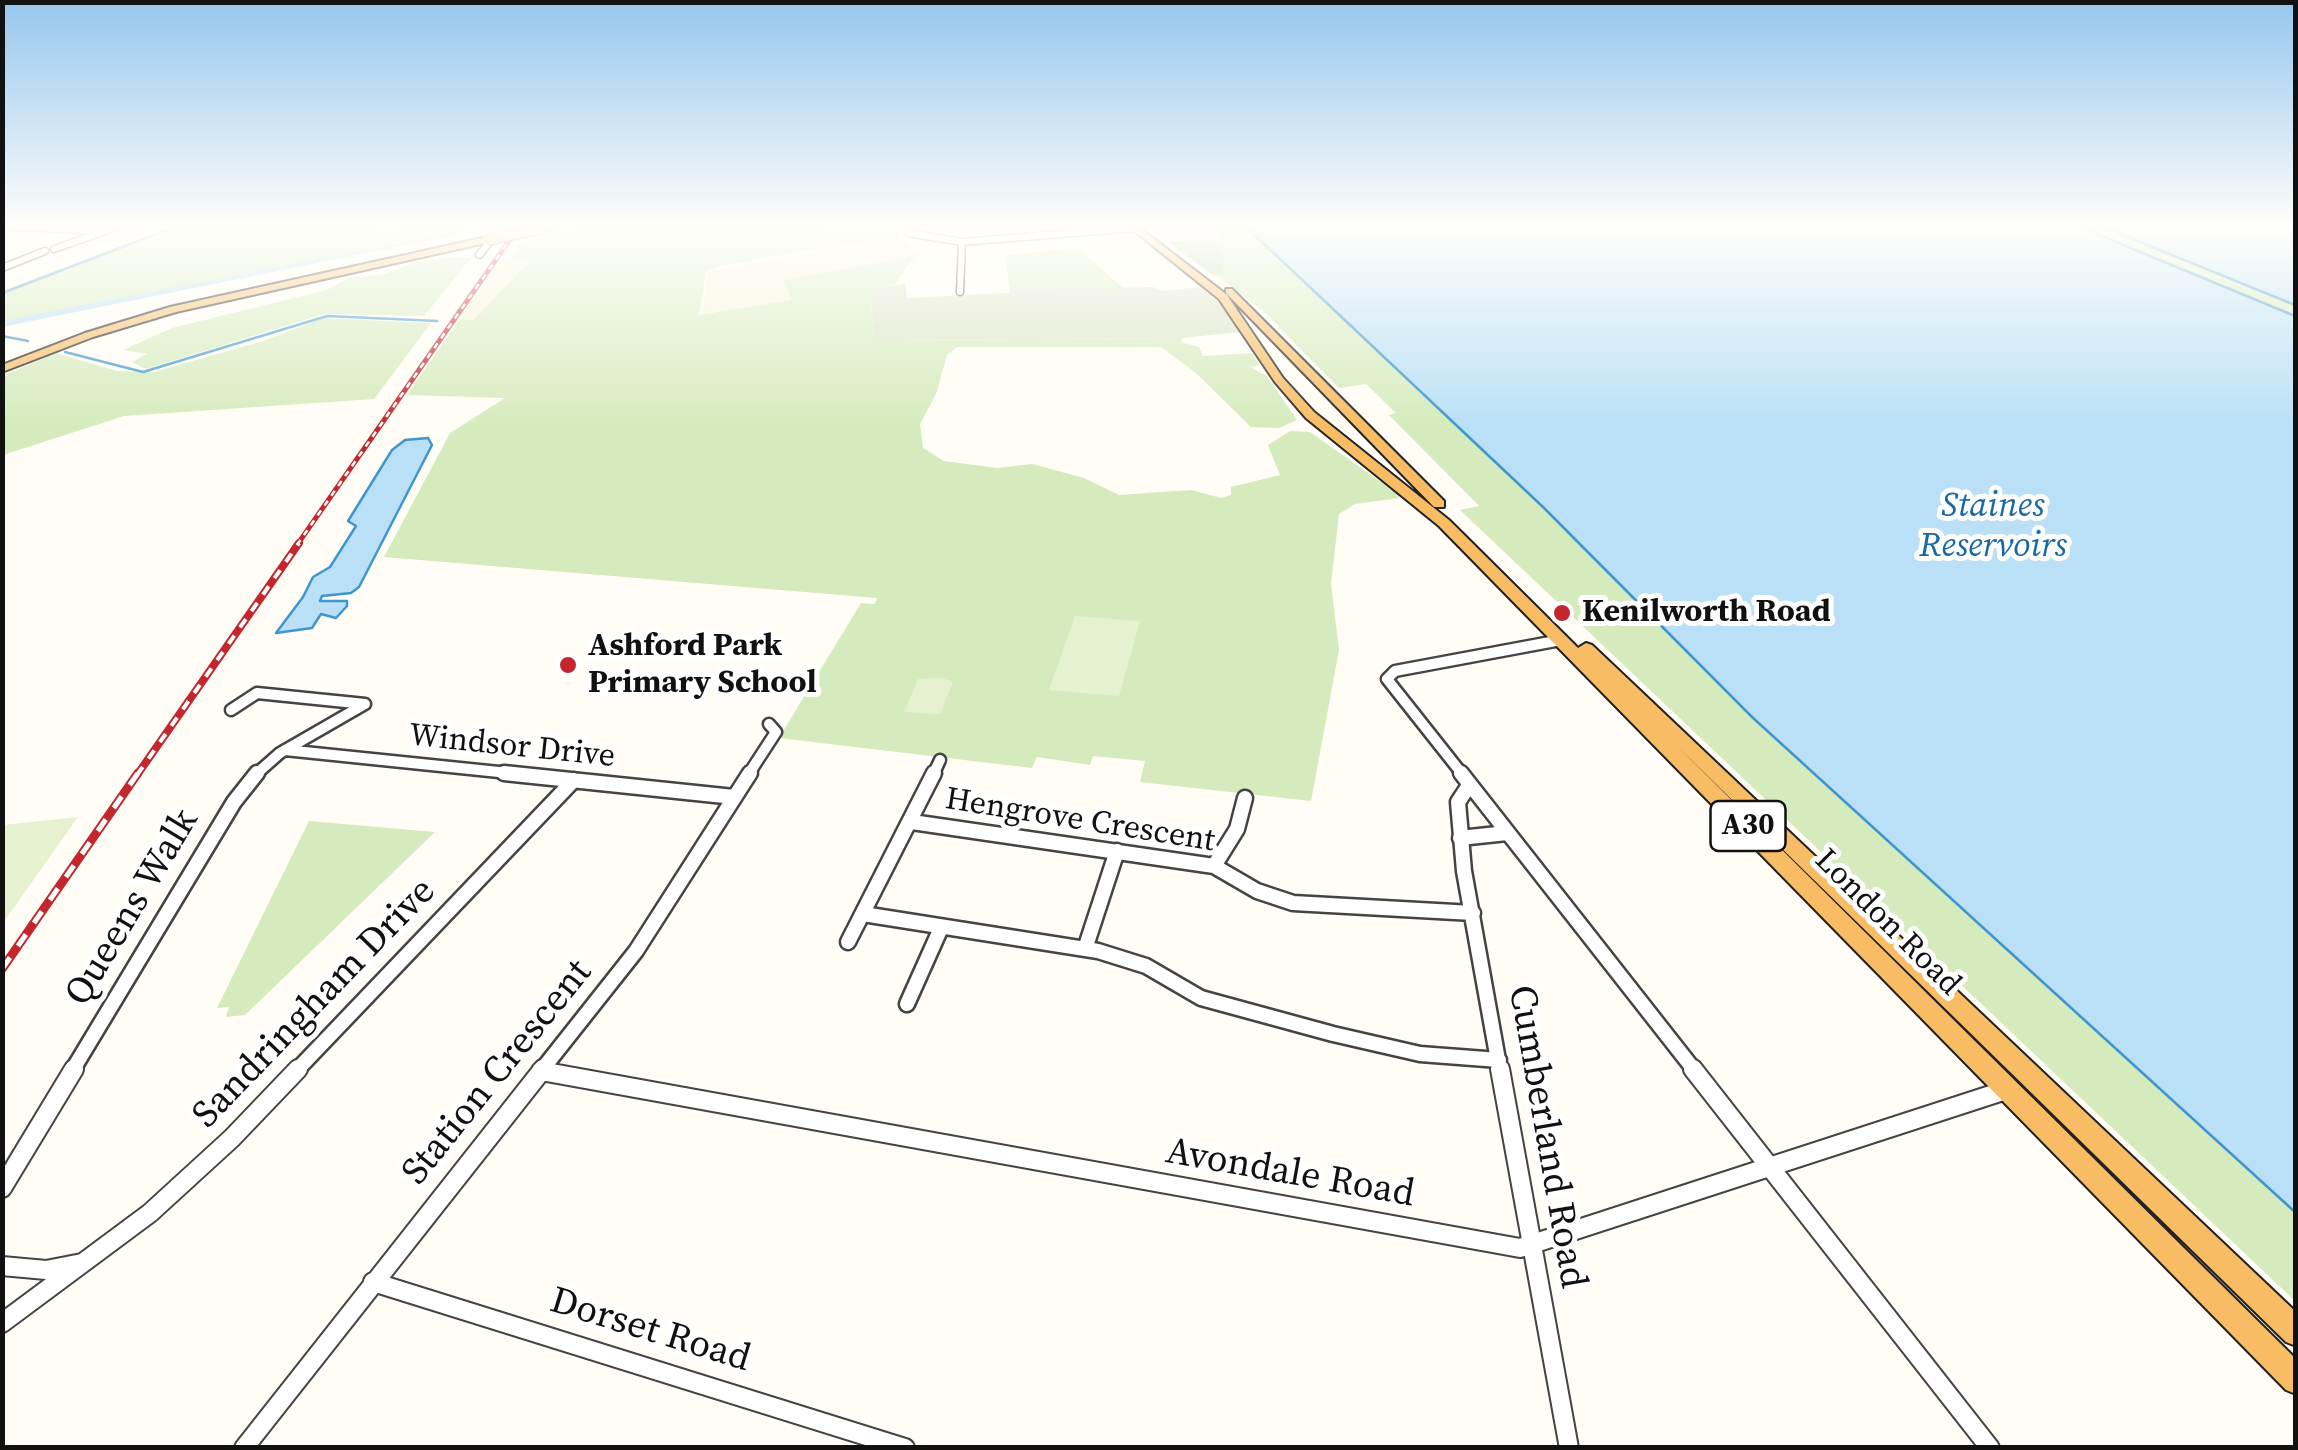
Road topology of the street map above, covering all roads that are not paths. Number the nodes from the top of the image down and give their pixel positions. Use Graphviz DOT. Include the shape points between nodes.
graph roads {
  1 [pos="243,293"];
  2 [pos="1218,293"];
  3 [pos="1229,293"];
  4 [pos="2,366"];
  5 [pos="1314,379"];
  6 [pos="1280,380"];
  7 [pos="1324,428"];
  8 [pos="1561,640"];
  9 [pos="232,710"];
  10 [pos="769,724"];
  11 [pos="284,750"];
  12 [pos="940,760"];
  13 [pos="574,780"];
  14 [pos="1468,788"];
  15 [pos="734,797"];
  16 [pos="1245,798"];
  17 [pos="912,822"];
  18 [pos="1507,833"];
  19 [pos="1460,838"];
  20 [pos="1117,851"];
  21 [pos="1214,866"];
  22 [pos="1472,913"];
  23 [pos="863,914"];
  24 [pos="941,928"];
  25 [pos="848,942"];
  26 [pos="1085,949"];
  27 [pos="907,1004"];
  28 [pos="1499,1060"];
  29 [pos="542,1071"];
  30 [pos="2010,1089"];
  31 [pos="1770,1166"];
  32 [pos="2,1188"];
  33 [pos="1533,1245"];
  34 [pos="90,1262"];
  35 [pos="2,1266"];
  36 [pos="373,1282"];
  37 [pos="2,1324"];
  38 [pos="2296,1332"];
  39 [pos="2296,1380"];
  40 [pos="244,1448"];
  41 [pos="905,1448"];
  42 [pos="1569,1448"];
  43 [pos="1990,1448"];
  1 -- 4 [label="highway" via="174,308"];
  2 -- 6 [label="highway, London Road / A30"];
  3 -- 5 [label="highway, A30"];
  5 -- 6 [label="highway" via="1288,372"];
  5 -- 7 [label="highway, A30" via="1350,424"];
  5 -- 38 [label="highway, A30"];
  6 -- 7 [label="highway, London Road / A30"];
  7 -- 8 [label="highway, London Road / A30" via="1444,523"];
  8 -- 14 [label="street" via="1386,677"];
  8 -- 30 [label="highway, London Road / A30"];
  9 -- 11 [label="street, Queens Walk" via="257,693 365,704"];
  10 -- 15 [label="street, Station Crescent" via="776,732"];
  11 -- 13 [label="street, Windsor Drive"];
  11 -- 32 [label="street, Queens Walk" via="234,802"];
  12 -- 17 [label="street, Hengrove Crescent"];
  13 -- 15 [label="street, Windsor Drive"];
  13 -- 34 [label="street, Sandringham Drive" via="232,1138"];
  14 -- 18 [label="street"];
  14 -- 19 [label="street, Cumberland Road" via="1458,802"];
  15 -- 29 [label="street, Station Crescent" via="636,951"];
  16 -- 21 [label="street" via="1237,828"];
  17 -- 20 [label="street, Hengrove Crescent"];
  17 -- 23 [label="street, Hengrove Crescent"];
  18 -- 19 [label="street"];
  18 -- 31 [label="street"];
  19 -- 22 [label="street, Cumberland Road"];
  20 -- 21 [label="street, Hengrove Crescent"];
  20 -- 26 [label="street"];
  21 -- 22 [label="street, Hengrove Crescent" via="1257,892 1293,903"];
  22 -- 28 [label="street, Cumberland Road"];
  23 -- 24 [label="street"];
  23 -- 25 [label="street, Hengrove Crescent"];
  24 -- 26 [label="street"];
  24 -- 27 [label="street"];
  26 -- 28 [label="street" via="1146,966 1201,998 1333,1034 1420,1054"];
  28 -- 33 [label="street, Cumberland Road"];
  29 -- 33 [label="street, Avondale Road" via="1502,1247"];
  29 -- 36 [label="street, Station Crescent"];
  30 -- 31 [label="street, Avondale Road"];
  30 -- 39 [label="highway, London Road / A30"];
  31 -- 33 [label="street, Avondale Road"];
  31 -- 43 [label="street"];
  33 -- 42 [label="street, Cumberland Road"];
  34 -- 35 [label="street" via="46,1270"];
  34 -- 37 [label="street, Sandringham Drive"];
  36 -- 40 [label="street, Station Crescent"];
  36 -- 41 [label="street, Dorset Road"];
}
